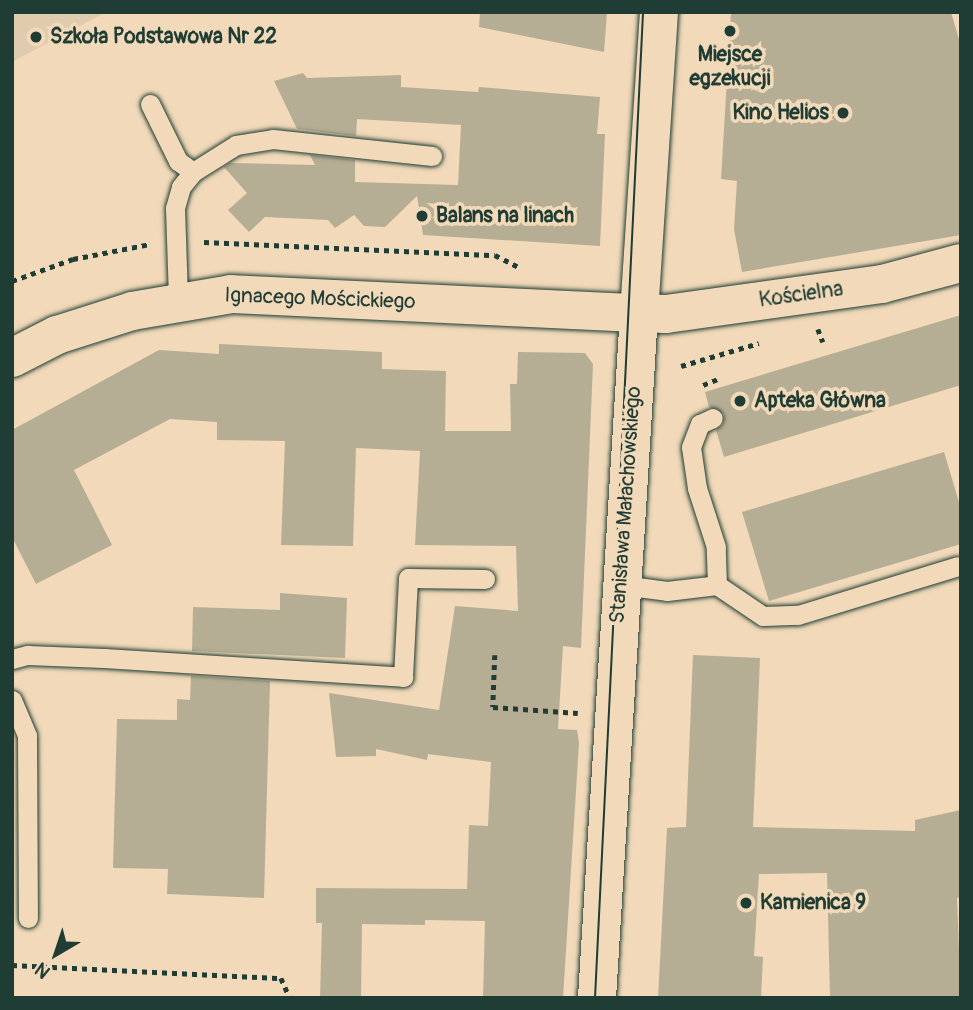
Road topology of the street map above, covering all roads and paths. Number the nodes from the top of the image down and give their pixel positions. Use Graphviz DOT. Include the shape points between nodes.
graph roads {
  1 [pos="659,12"];
  2 [pos="150,104"];
  3 [pos="432,156"];
  4 [pos="193,172"];
  5 [pos="173,242"];
  6 [pos="961,263"];
  7 [pos="520,268"];
  8 [pos="12,281"];
  9 [pos="178,300"];
  10 [pos="639,313"];
  11 [pos="805,330"];
  12 [pos="768,341"];
  13 [pos="822,342"];
  14 [pos="12,358"];
  15 [pos="681,366"];
  16 [pos="718,379"];
  17 [pos="703,385"];
  18 [pos="713,418"];
  19 [pos="958,566"];
  20 [pos="485,579"];
  21 [pos="622,585"];
  22 [pos="717,585"];
  23 [pos="495,655"];
  24 [pos="12,659"];
  25 [pos="12,700"];
  26 [pos="590,714"];
  27 [pos="28,918"];
  28 [pos="12,965"];
  29 [pos="290,998"];
  30 [pos="597,998"];
  1 -- 10 [label="street, Stanisława Małachowskiego"];
  2 -- 4 [label="lane" via="178,161"];
  3 -- 4 [label="lane" via="273,139 236,145"];
  4 -- 5 [label="lane" via="181,187"];
  5 -- 7 [label="path" via="495,255"];
  5 -- 8 [label="path" via="73,259"];
  5 -- 9 [label="lane"];
  6 -- 10 [label="street, Kościelna" via="882,284 666,314"];
  9 -- 10 [label="street, Ignacego Mościckiego" via="300,295"];
  9 -- 14 [label="street, Ignacego Mościckiego" via="57,334"];
  10 -- 21 [label="street, Stanisława Małachowskiego"];
  11 -- 13 [label="path" via="817,326"];
  12 -- 15 [label="path"];
  16 -- 17 [label="path"];
  18 -- 22 [label="lane" via="700,424 691,447 697,488 716,547"];
  19 -- 22 [label="lane" via="798,615 763,616"];
  20 -- 24 [label="lane" via="408,578 403,677 27,654"];
  21 -- 22 [label="lane" via="667,591"];
  21 -- 30 [label="street, Stanisława Małachowskiego"];
  23 -- 26 [label="path" via="493,707"];
  25 -- 27 [label="lane" via="27,736"];
  28 -- 29 [label="path" via="281,978"];
}
